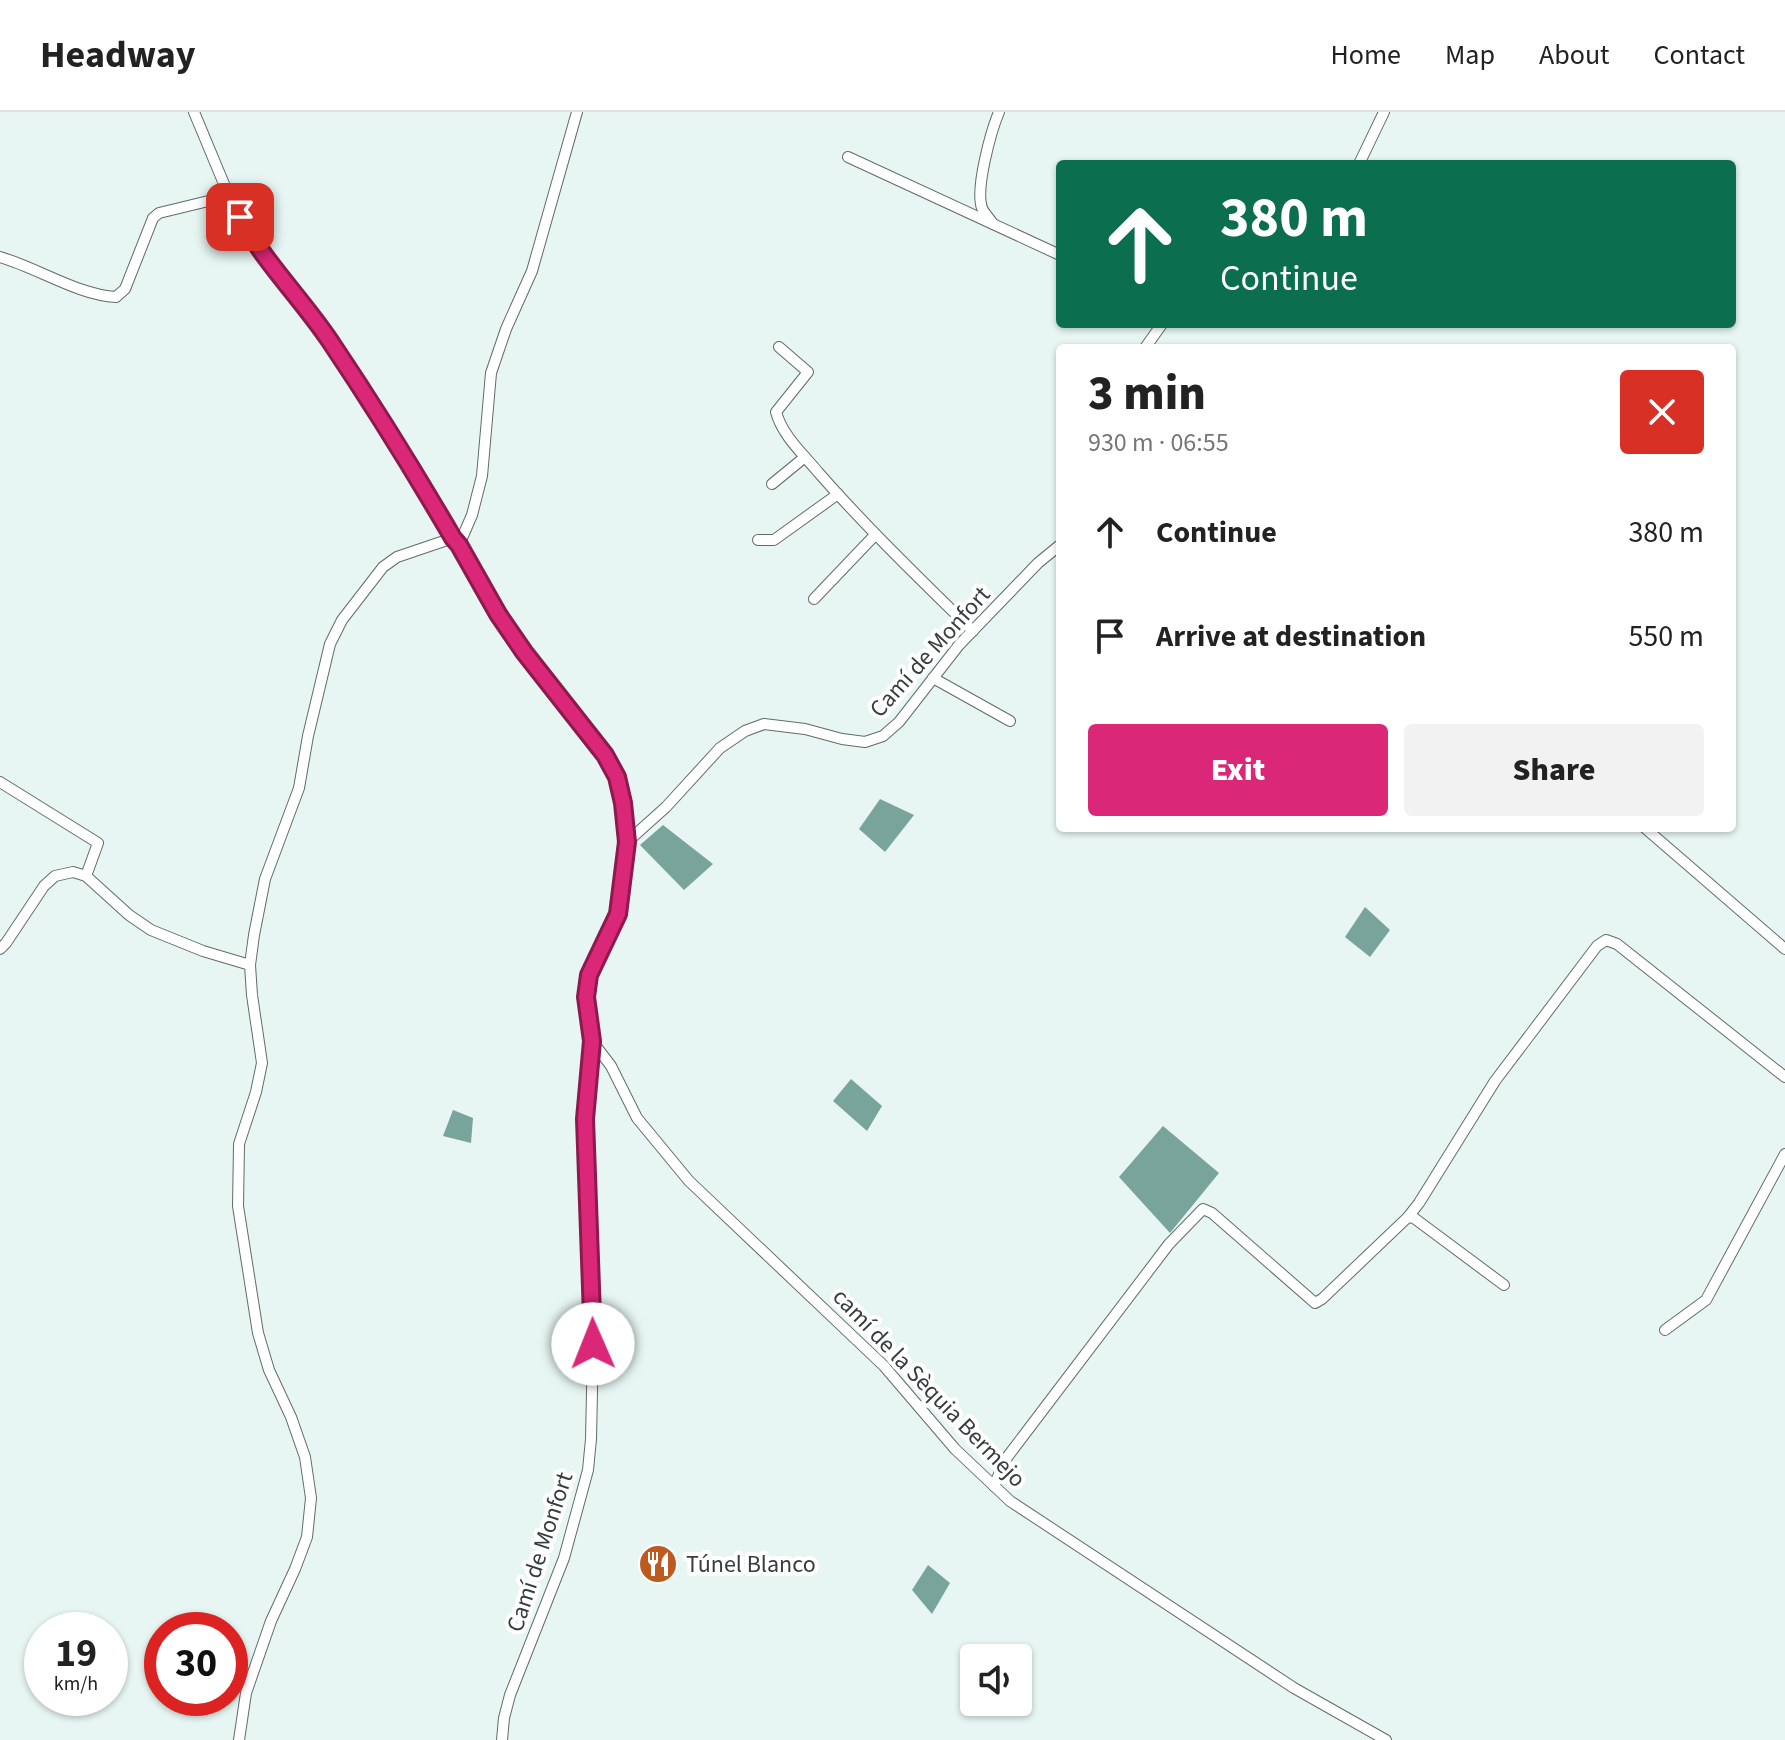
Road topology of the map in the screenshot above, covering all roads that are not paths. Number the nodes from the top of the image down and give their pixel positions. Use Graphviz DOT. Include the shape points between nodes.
graph roads {
  1 [pos="194,112"];
  2 [pos="577,112"];
  3 [pos="999,112"];
  4 [pos="1384,112"];
  5 [pos="848,157"];
  6 [pos="1361,160"];
  7 [pos="229,196"];
  8 [pos="994,224"];
  9 [pos="1056,253"];
  10 [pos="0,257"];
  11 [pos="779,347"];
  12 [pos="805,457"];
  13 [pos="772,484"];
  14 [pos="838,494"];
  15 [pos="875,535"];
  16 [pos="758,540"];
  17 [pos="456,542"];
  18 [pos="1056,548"];
  19 [pos="814,599"];
  20 [pos="973,631"];
  21 [pos="933,678"];
  22 [pos="1010,721"];
  23 [pos="0,782"];
  24 [pos="1650,832"];
  25 [pos="627,842"];
  26 [pos="86,876"];
  27 [pos="0,949"];
  28 [pos="1785,949"];
  29 [pos="250,965"];
  30 [pos="592,1041"];
  31 [pos="1785,1077"];
  32 [pos="1785,1154"];
  33 [pos="1408,1217"];
  34 [pos="1504,1285"];
  35 [pos="1665,1330"];
  36 [pos="994,1486"];
  37 [pos="239,1740"];
  38 [pos="502,1740"];
  39 [pos="1386,1740"];
  1 -- 7 [label="street"];
  2 -- 17 [label="street" via="532,271 491,373 482,476 472,515"];
  3 -- 8 [label="street" via="980,192 982,209"];
  4 -- 6 [label="street"];
  5 -- 8 [label="street"];
  7 -- 10 [label="street" via="153,218 125,289 116,297 98,296"];
  7 -- 17 [label="street" via="251,238 329,339"];
  8 -- 9 [label="street"];
  11 -- 12 [label="street" via="808,372 776,412"];
  12 -- 13 [label="street"];
  12 -- 14 [label="street"];
  14 -- 15 [label="street"];
  14 -- 16 [label="street" via="774,540"];
  15 -- 19 [label="street"];
  15 -- 20 [label="street"];
  17 -- 25 [label="street" via="524,652 605,755 617,777"];
  17 -- 29 [label="street" via="397,557 383,567 330,644 299,788 265,879"];
  18 -- 20 [label="street, Camí de Monfort"];
  20 -- 21 [label="street, Camí de Monfort"];
  21 -- 22 [label="street"];
  21 -- 25 [label="street, Camí de Monfort" via="899,722 865,742 764,724 745,731 720,748"];
  23 -- 26 [label="street" via="98,843"];
  24 -- 28 [label="street"];
  25 -- 30 [label="street, Camí de Monfort" via="618,914 589,975"];
  26 -- 27 [label="street" via="55,876"];
  26 -- 29 [label="street" via="151,930"];
  29 -- 37 [label="street" via="262,1063 239,1144 238,1206 258,1333 305,1457 311,1498 307,1537 246,1693"];
  30 -- 36 [label="street, camí de la Sèquia Bermejo" via="637,1118 689,1181 884,1366"];
  30 -- 38 [label="street, Camí de Monfort" via="585,1119 593,1344 588,1470 564,1558 510,1695"];
  31 -- 33 [label="street" via="1606,940 1509,1061"];
  32 -- 35 [label="street" via="1706,1300"];
  33 -- 34 [label="street"];
  33 -- 36 [label="street" via="1315,1303 1203,1209 1169,1244 1005,1460"];
  36 -- 39 [label="street, camí de la Sèquia Bermejo" via="1281,1680"];
}
